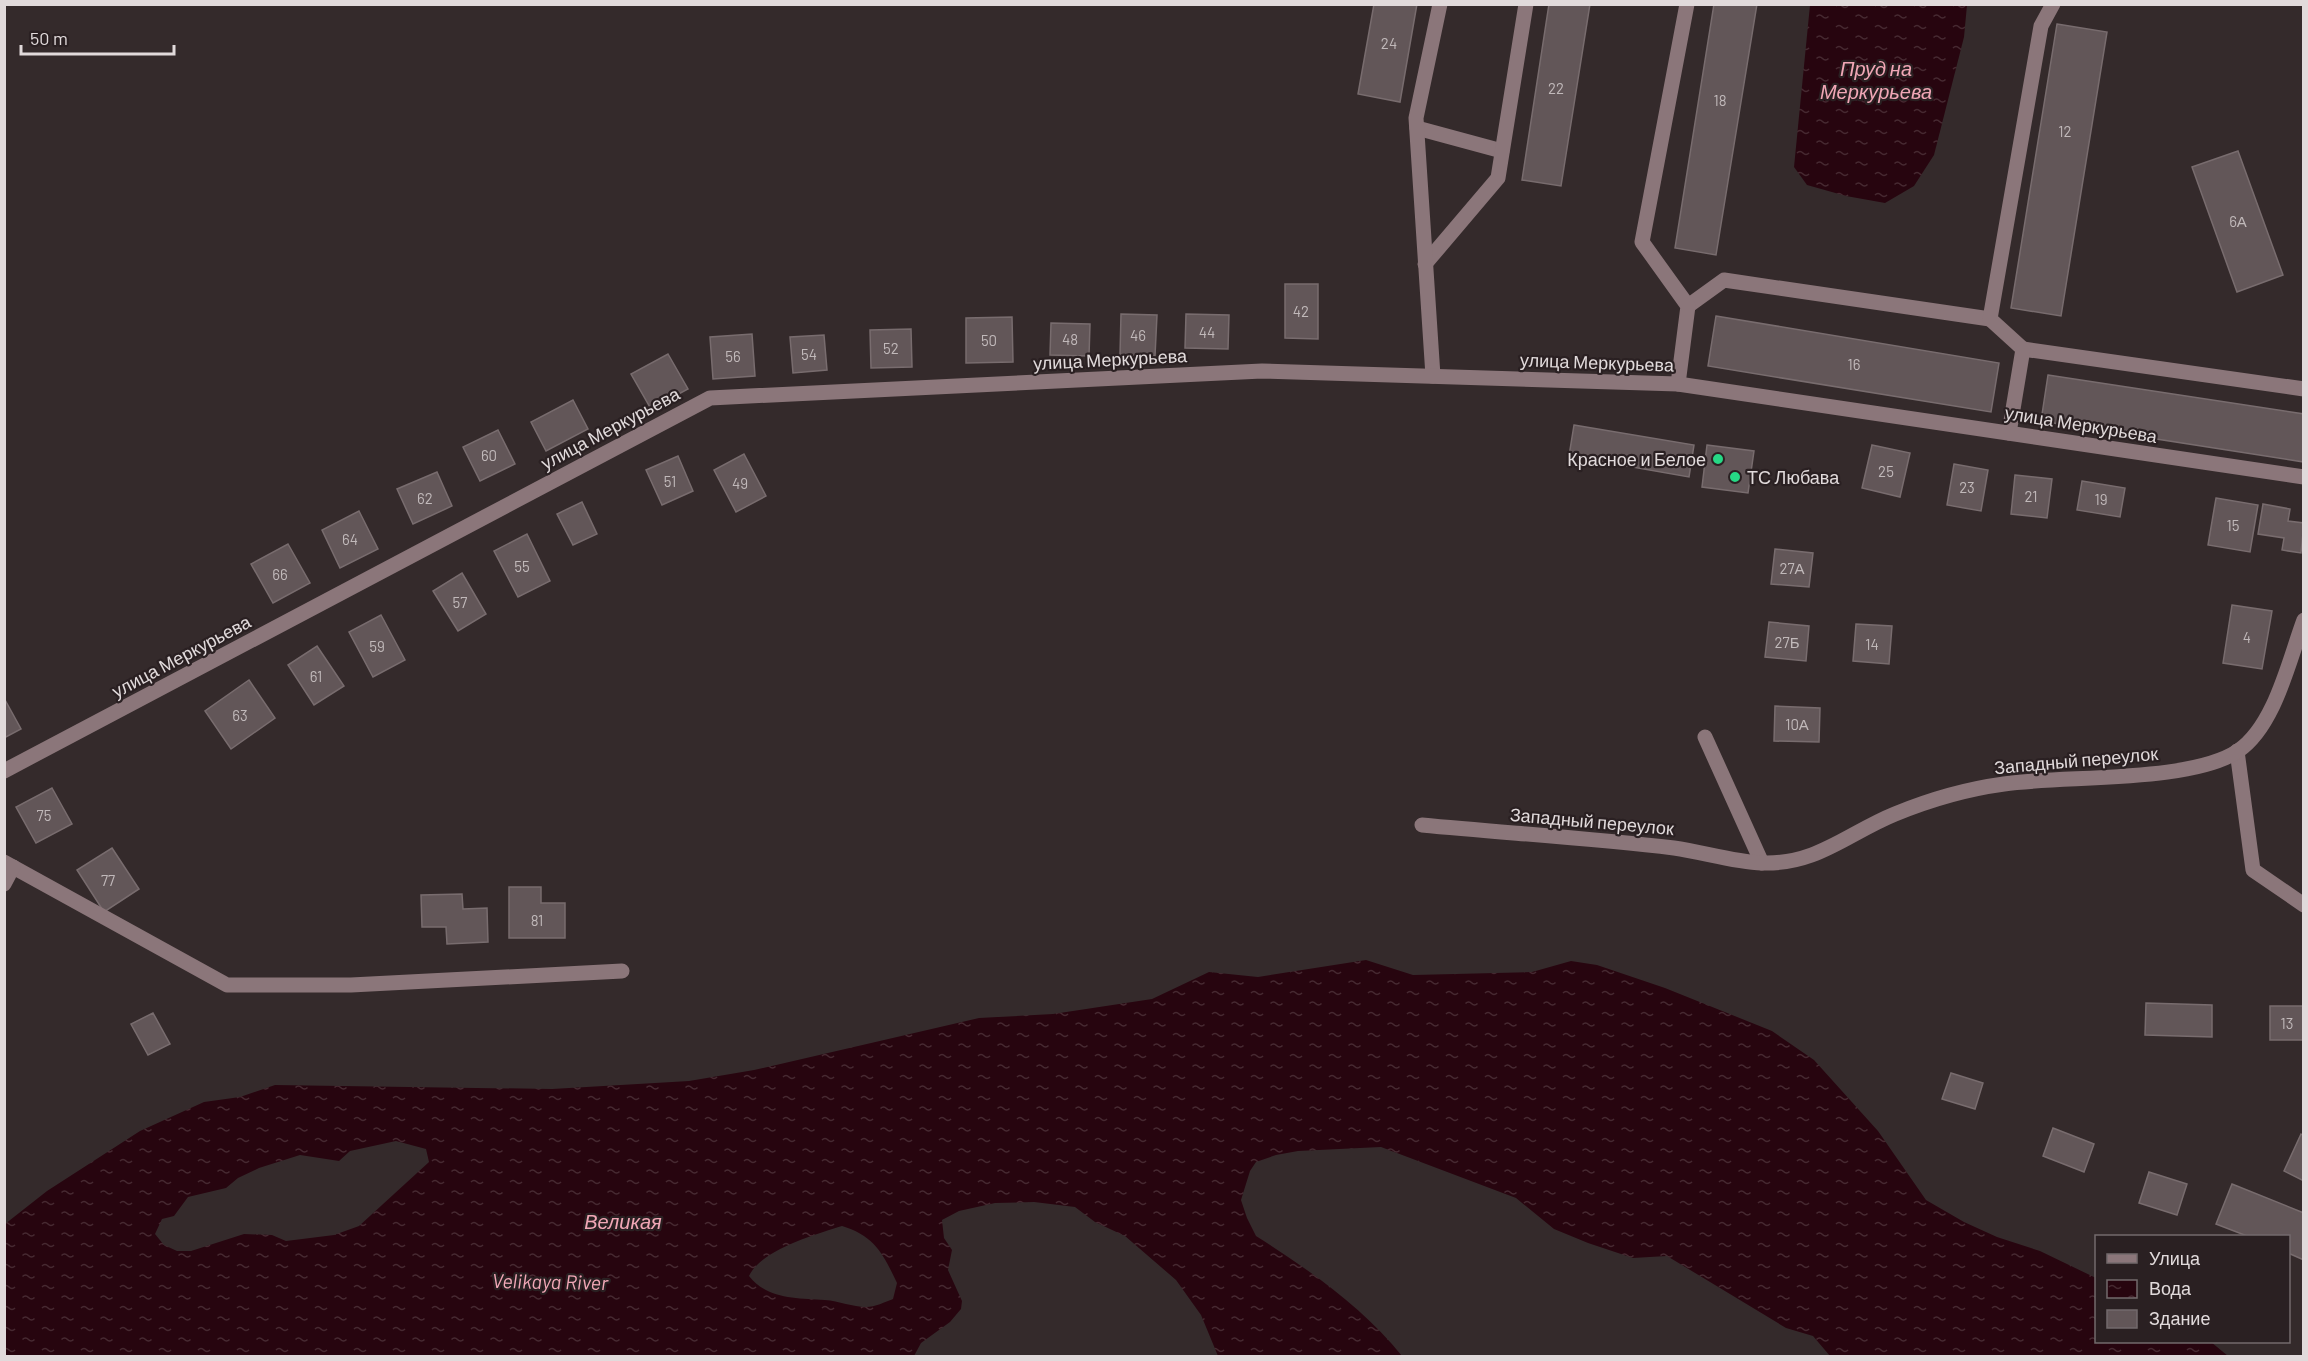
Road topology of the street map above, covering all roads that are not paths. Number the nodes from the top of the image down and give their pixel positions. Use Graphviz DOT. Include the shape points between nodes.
graph roads {
  1 [pos="1440,4"];
  2 [pos="1526,4"];
  3 [pos="1687,4"];
  4 [pos="2053,4"];
  5 [pos="1417,128"];
  6 [pos="1502,151"];
  7 [pos="1425,264"];
  8 [pos="1688,306"];
  9 [pos="1990,319"];
  10 [pos="2023,349"];
  11 [pos="1433,376"];
  12 [pos="1678,384"];
  13 [pos="2304,389"];
  14 [pos="2009,433"];
  15 [pos="2304,477"];
  16 [pos="2304,620"];
  17 [pos="1705,737"];
  18 [pos="2237,751"];
  19 [pos="4,771"];
  20 [pos="1422,825"];
  21 [pos="1762,863"];
  22 [pos="9,864"];
  23 [pos="4,884"];
  24 [pos="2304,905"];
  25 [pos="622,971"];
  1 -- 5 [label="street"];
  2 -- 6 [label="street"];
  3 -- 8 [label="street" via="1642,242"];
  4 -- 9 [label="street" via="2041,26"];
  5 -- 6 [label="street"];
  5 -- 7 [label="street"];
  6 -- 7 [label="street" via="1498,178"];
  7 -- 11 [label="street"];
  8 -- 9 [label="street" via="1724,280"];
  8 -- 12 [label="street"];
  9 -- 10 [label="street"];
  10 -- 13 [label="street"];
  10 -- 14 [label="street"];
  11 -- 12 [label="street, улица Меркурьева"];
  11 -- 19 [label="street, улица Меркурьева" via="1262,371 710,398"];
  12 -- 14 [label="street, улица Меркурьева"];
  14 -- 15 [label="street, улица Меркурьева"];
  16 -- 18 [label="street, Западный переулок" via="2269,714 2253,738"];
  17 -- 21 [label="street"];
  18 -- 21 [label="street, Западный переулок" via="2217,762 2162,772 2004,784 1942,798 1893,814 1814,856"];
  18 -- 24 [label="street" via="2253,870"];
  20 -- 21 [label="street, Западный переулок" via="1675,848"];
  22 -- 23 [label="street"];
  22 -- 25 [label="street" via="227,985 351,985"];
}
